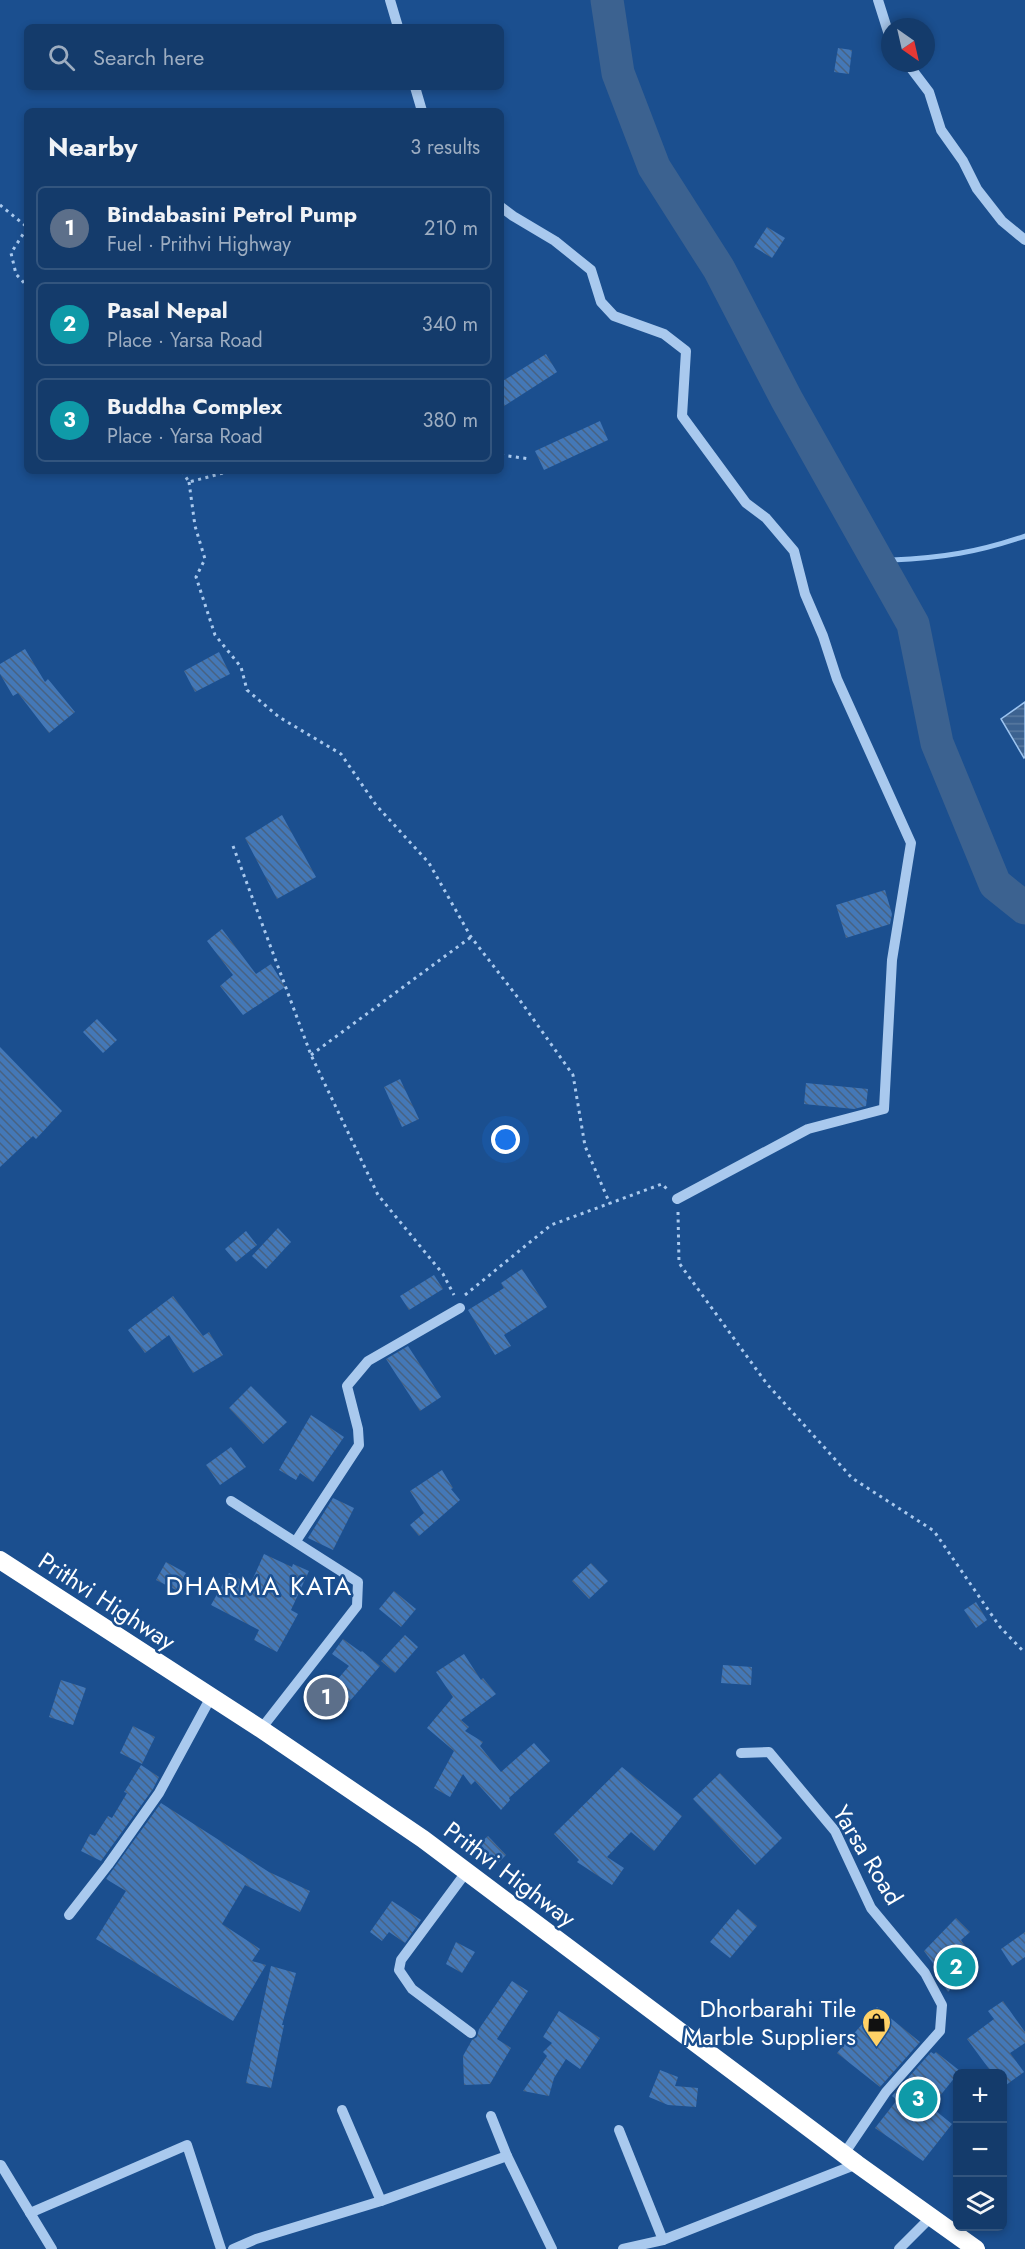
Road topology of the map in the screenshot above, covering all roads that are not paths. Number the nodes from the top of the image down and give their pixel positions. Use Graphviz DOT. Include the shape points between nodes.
graph roads {
  1 [pos="390,0"];
  2 [pos="878,0"];
  3 [pos="884,18"];
  4 [pos="397,24"];
  5 [pos="914,72"];
  6 [pos="416,90"];
  7 [pos="421,108"];
  8 [pos="504,209"];
  9 [pos="1025,240"];
  10 [pos="678,1199"];
  11 [pos="460,1308"];
  12 [pos="231,1501"];
  13 [pos="296,1541"];
  14 [pos="0,1560"];
  15 [pos="211,1697"];
  16 [pos="261,1729"];
  17 [pos="741,1753"];
  18 [pos="467,1870"];
  19 [pos="69,1915"];
  20 [pos="471,2033"];
  21 [pos="342,2110"];
  22 [pos="491,2116"];
  23 [pos="620,2130"];
  24 [pos="507,2156"];
  25 [pos="850,2159"];
  26 [pos="1,2165"];
  27 [pos="381,2201"];
  28 [pos="30,2213"];
  29 [pos="932,2216"];
  30 [pos="663,2240"];
  31 [pos="258,2244"];
  32 [pos="52,2249"];
  33 [pos="221,2249"];
  34 [pos="233,2249"];
  35 [pos="552,2249"];
  36 [pos="623,2249"];
  37 [pos="899,2249"];
  38 [pos="976,2249"];
  1 -- 4 [label="street"];
  2 -- 3 [label="street"];
  5 -- 9 [label="street" via="928,92 940,130 963,161 977,189 1002,221"];
  6 -- 7 [label="street"];
  8 -- 10 [label="street" via="555,241 591,270 601,302 614,316 663,334 686,351 681,416 746,503 766,518 794,551 805,594 837,679 911,843 892,960 884,1109 808,1129"];
  11 -- 13 [label="street" via="368,1361 347,1386 358,1445"];
  12 -- 13 [label="street"];
  13 -- 16 [label="street" via="358,1582 360,1594 357,1606"];
  14 -- 15 [label="highway, Prithvi Highway"];
  15 -- 16 [label="highway, Prithvi Highway"];
  15 -- 19 [label="street" via="159,1793"];
  16 -- 18 [label="highway, Prithvi Highway"];
  17 -- 25 [label="street, Yarsa Road" via="769,1752 835,1831 871,1908 925,1973 942,2005 940,2031 886,2092"];
  18 -- 20 [label="street" via="401,1960 399,1970 412,1989"];
  18 -- 25 [label="highway, Prithvi Highway"];
  21 -- 27 [label="street"];
  22 -- 24 [label="street"];
  23 -- 30 [label="street"];
  24 -- 27 [label="street"];
  24 -- 35 [label="street"];
  25 -- 29 [label="highway, Prithvi Highway"];
  25 -- 30 [label="street"];
  26 -- 28 [label="street"];
  27 -- 31 [label="street"];
  28 -- 32 [label="street"];
  28 -- 33 [label="street" via="187,2145"];
  29 -- 37 [label="street"];
  29 -- 38 [label="highway, Prithvi Highway"];
  30 -- 36 [label="street"];
  31 -- 34 [label="street"];
}
